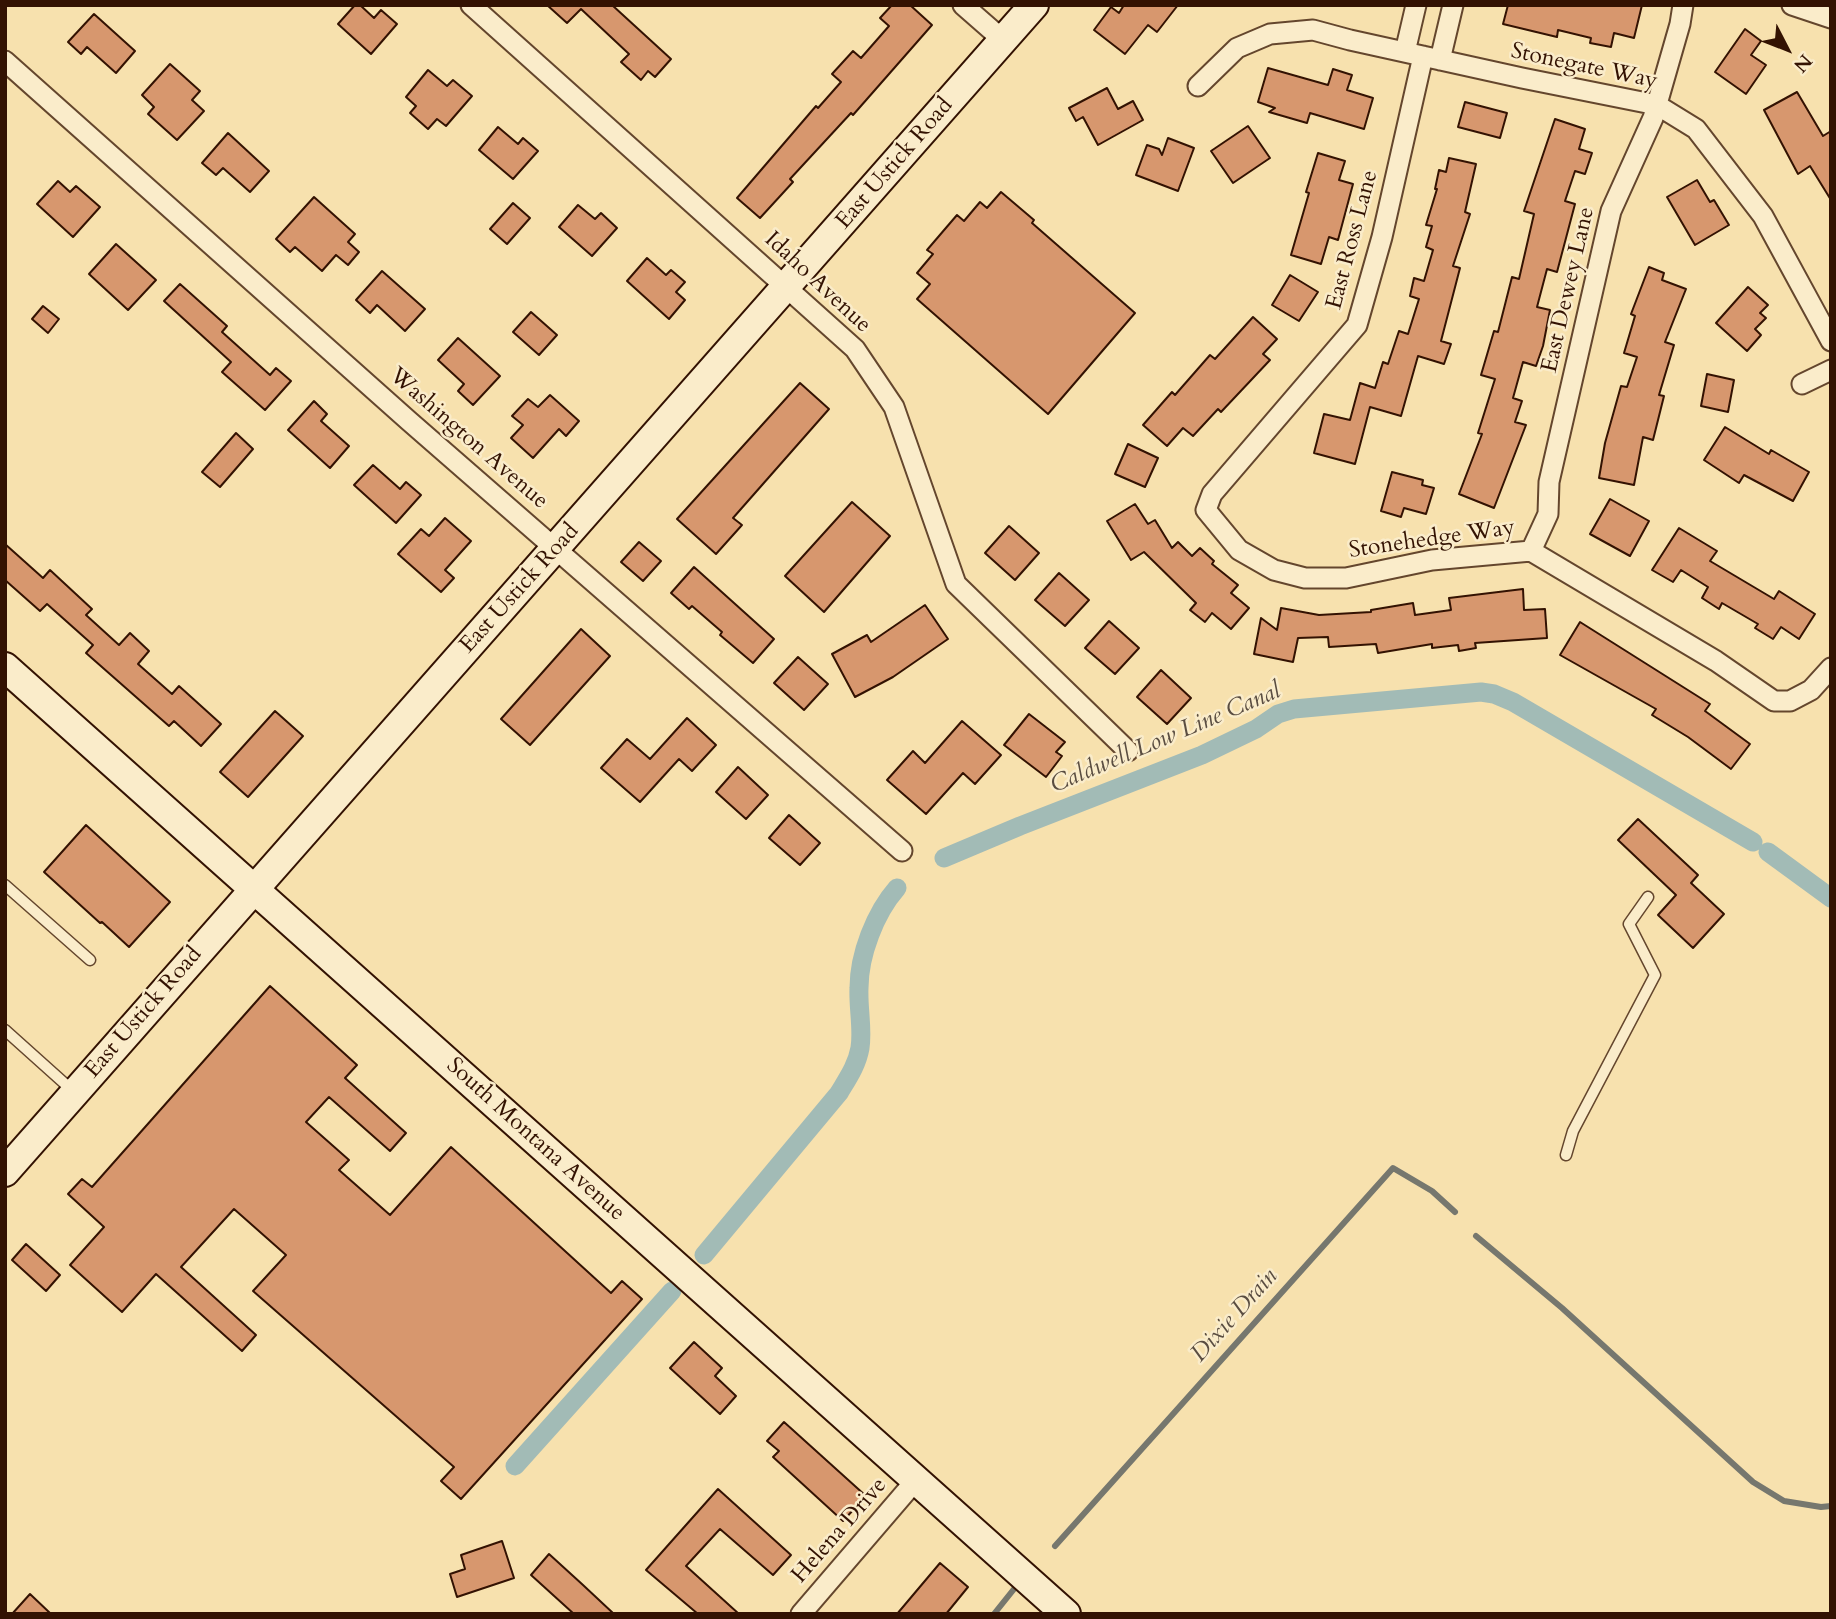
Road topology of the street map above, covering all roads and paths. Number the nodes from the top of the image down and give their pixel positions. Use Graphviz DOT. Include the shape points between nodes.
graph roads {
  1 [pos="471,5"];
  2 [pos="963,5"];
  3 [pos="1034,5"];
  4 [pos="1416,5"];
  5 [pos="1453,5"];
  6 [pos="1683,5"];
  7 [pos="1792,5"];
  8 [pos="1831,18"];
  9 [pos="1003,40"];
  10 [pos="1421,56"];
  11 [pos="5,61"];
  12 [pos="1198,86"];
  13 [pos="1657,105"];
  14 [pos="787,286"];
  15 [pos="1831,341"];
  16 [pos="1831,370"];
  17 [pos="1802,384"];
  18 [pos="1206,510"];
  19 [pos="556,548"];
  20 [pos="1531,551"];
  21 [pos="5,667"];
  22 [pos="1831,668"];
  23 [pos="1128,751"];
  24 [pos="902,851"];
  25 [pos="5,885"];
  26 [pos="254,889"];
  27 [pos="1648,897"];
  28 [pos="90,960"];
  29 [pos="5,1030"];
  30 [pos="75,1092"];
  31 [pos="1566,1155"];
  32 [pos="5,1172"];
  33 [pos="916,1480"];
  34 [pos="800,1614"];
  35 [pos="1066,1614"];
  1 -- 14 [label="street, Idaho Avenue"];
  2 -- 9 [label="street"];
  3 -- 9 [label="main road, East Ustick Road"];
  4 -- 10 [label="street, East Ross Lane"];
  5 -- 10 [label="street, East Ross Lane"];
  6 -- 13 [label="street, East Dewey Lane"];
  7 -- 8 [label="street"];
  9 -- 14 [label="main road, East Ustick Road"];
  10 -- 12 [label="street, Stonegate Way" via="1313,30 1270,34 1237,48"];
  10 -- 13 [label="street, Stonegate Way"];
  10 -- 18 [label="street, East Ross Lane" via="1382,237 1357,325 1212,494"];
  11 -- 19 [label="street, Washington Avenue"];
  13 -- 15 [label="street, Stonegate Way" via="1696,129 1763,216"];
  13 -- 20 [label="street, East Dewey Lane" via="1611,211 1549,482 1548,514"];
  14 -- 19 [label="main road, East Ustick Road"];
  14 -- 23 [label="street, Idaho Avenue" via="855,349 894,407 956,584"];
  16 -- 17 [label="street"];
  18 -- 20 [label="street, Stonehedge Way" via="1239,550 1305,578 1346,578 1432,560"];
  19 -- 24 [label="street, Washington Avenue"];
  19 -- 26 [label="main road, East Ustick Road"];
  20 -- 22 [label="street, Stonehedge Way" via="1716,661 1774,701 1790,701 1811,690"];
  21 -- 26 [label="main road, South Montana Avenue"];
  25 -- 28 [label="lane"];
  26 -- 30 [label="main road, East Ustick Road"];
  26 -- 33 [label="main road, South Montana Avenue"];
  27 -- 31 [label="lane" via="1629,924 1655,975 1573,1131"];
  29 -- 30 [label="lane"];
  30 -- 32 [label="main road, East Ustick Road"];
  33 -- 34 [label="street, Helena Drive"];
  33 -- 35 [label="main road, South Montana Avenue"];
}
